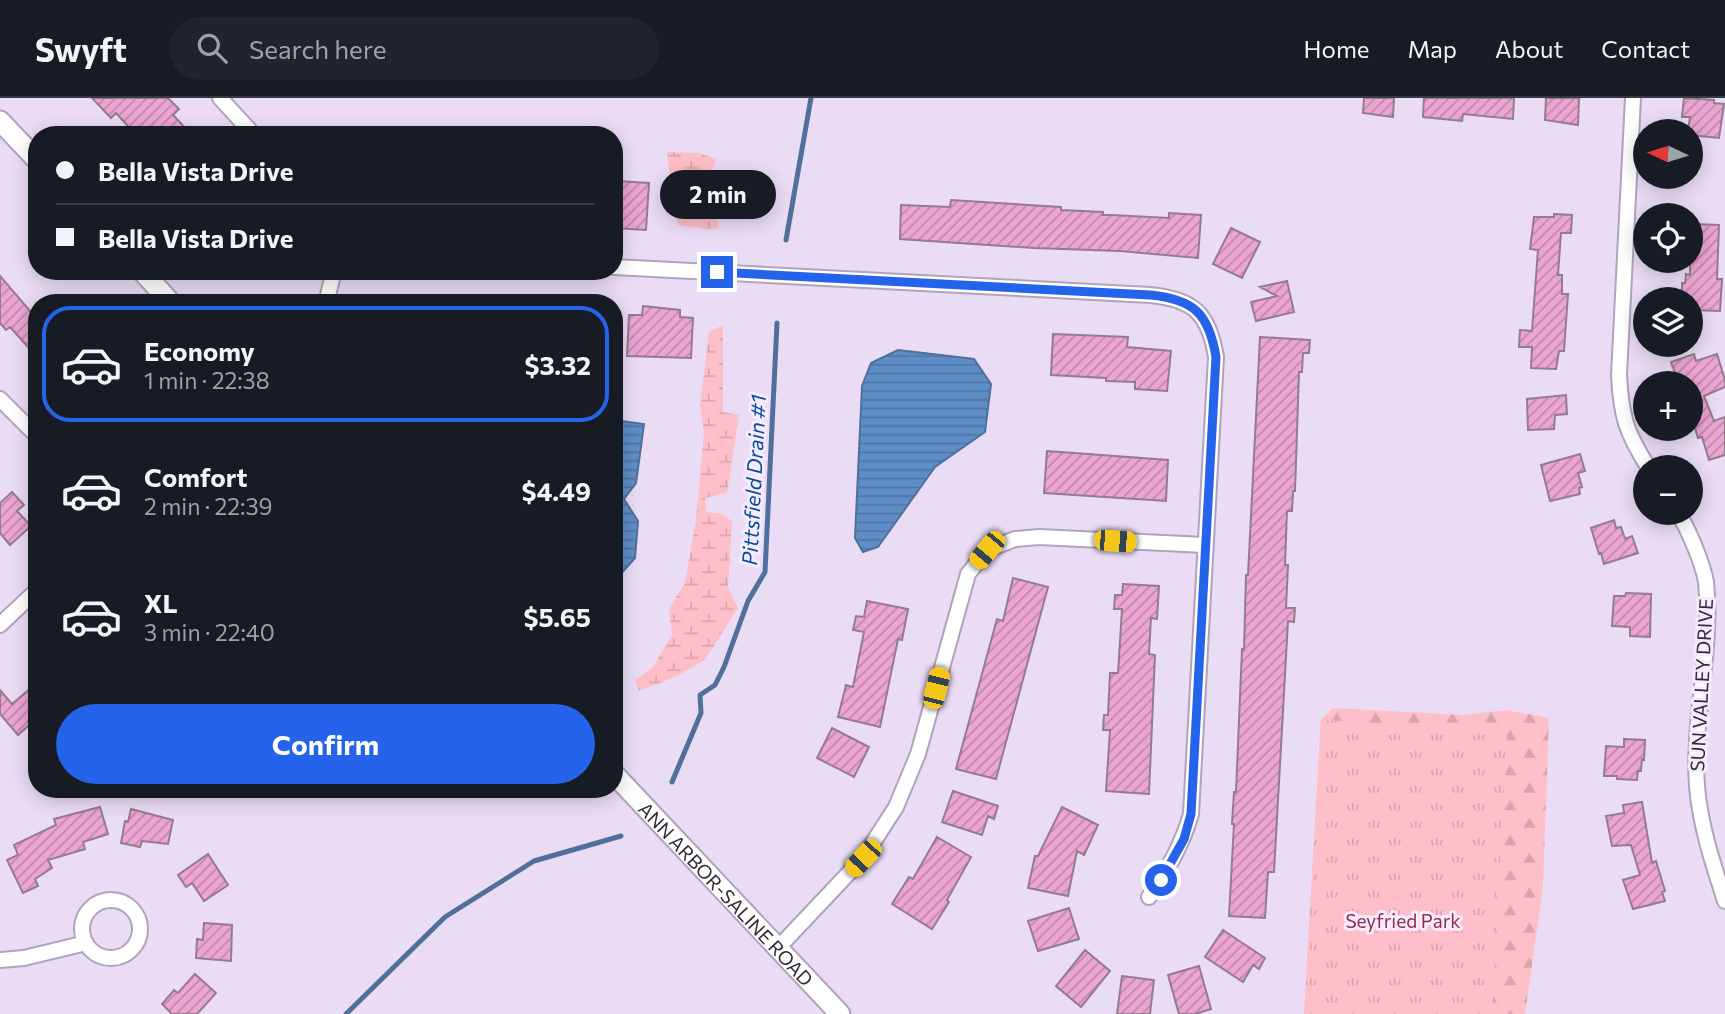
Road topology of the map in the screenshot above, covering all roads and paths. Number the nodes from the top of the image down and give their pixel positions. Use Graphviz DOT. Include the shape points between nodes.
graph roads {
  1 [pos="220,98"];
  2 [pos="1633,98"];
  3 [pos="0,121"];
  4 [pos="246,126"];
  5 [pos="28,151"];
  6 [pos="623,267"];
  7 [pos="150,280"];
  8 [pos="164,294"];
  9 [pos="0,399"];
  10 [pos="28,427"];
  11 [pos="1640,455"];
  12 [pos="1683,525"];
  13 [pos="1205,545"];
  14 [pos="28,599"];
  15 [pos="0,625"];
  16 [pos="623,784"];
  17 [pos="1149,897"];
  18 [pos="1725,901"];
  19 [pos="86,943"];
  20 [pos="778,948"];
  21 [pos="0,960"];
  22 [pos="840,1014"];
  1 -- 4 [label="street"];
  2 -- 11 [label="street" via="1619,375 1620,409"];
  3 -- 5 [label="main road"];
  6 -- 13 [label="street" via="1169,296 1186,304 1205,319 1216,357"];
  7 -- 8 [label="main road"];
  9 -- 10 [label="street"];
  12 -- 18 [label="street, SUN VALLEY DRIVE" via="1706,580 1697,786 1701,818"];
  13 -- 17 [label="street" via="1191,814 1184,839"];
  13 -- 20 [label="street" via="1039,537 1015,539 987,550 968,574 918,754 896,807 863,858"];
  14 -- 15 [label="street"];
  16 -- 20 [label="main road, ANN ARBOR-SALINE ROAD"];
  19 -- 19 [label="street" via="103,957 124,954 136,943 138,918 124,903 105,900 96,904 83,920"];
  19 -- 21 [label="street"];
  20 -- 22 [label="main road, ANN ARBOR-SALINE ROAD"];
}
